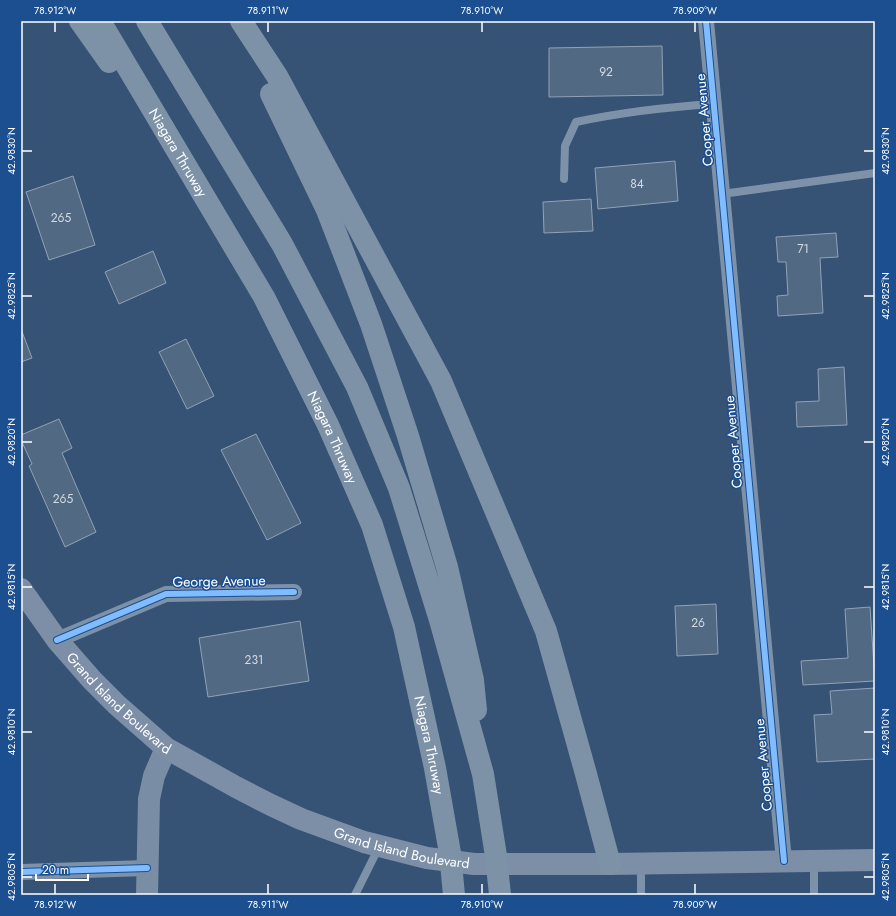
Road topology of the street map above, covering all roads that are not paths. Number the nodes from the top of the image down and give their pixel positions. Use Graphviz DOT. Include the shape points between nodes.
graph roads {
  1 [pos="80,21"];
  2 [pos="100,21"];
  3 [pos="147,21"];
  4 [pos="240,21"];
  5 [pos="706,21"];
  6 [pos="714,104"];
  7 [pos="875,174"];
  8 [pos="192,178"];
  9 [pos="564,178"];
  10 [pos="722,194"];
  11 [pos="21,589"];
  12 [pos="294,592"];
  13 [pos="57,640"];
  14 [pos="166,748"];
  15 [pos="483,774"];
  16 [pos="380,846"];
  17 [pos="875,860"];
  18 [pos="814,861"];
  19 [pos="784,862"];
  20 [pos="610,864"];
  21 [pos="641,864"];
  22 [pos="147,868"];
  23 [pos="21,872"];
  24 [pos="147,895"];
  25 [pos="355,895"];
  26 [pos="454,895"];
  27 [pos="500,895"];
  28 [pos="642,895"];
  29 [pos="814,895"];
  1 -- 8 [label="highway"];
  2 -- 8 [label="highway, Niagara Thruway"];
  3 -- 15 [label="highway" via="282,244 357,386 399,488 440,620"];
  4 -- 15 [label="highway" via="267,85 327,210 371,324 408,436 447,567 473,680"];
  4 -- 20 [label="highway" via="277,76 441,381 546,631"];
  5 -- 6 [label="street, Cooper Avenue"];
  6 -- 9 [label="lane" via="615,113 576,122 565,146"];
  6 -- 10 [label="street, Cooper Avenue"];
  7 -- 10 [label="lane"];
  8 -- 26 [label="highway, Niagara Thruway" via="264,297 328,425 372,525 404,627 435,768 450,853"];
  10 -- 19 [label="street, Cooper Avenue"];
  11 -- 13 [label="main road, Grand Island Boulevard"];
  12 -- 13 [label="street, George Avenue" via="166,594"];
  13 -- 14 [label="main road, Grand Island Boulevard" via="117,706"];
  14 -- 16 [label="main road, Grand Island Boulevard" via="271,805 334,832"];
  14 -- 22 [label="main road" via="154,776 149,799"];
  15 -- 27 [label="highway"];
  16 -- 20 [label="main road, Grand Island Boulevard" via="427,858 474,864"];
  16 -- 25 [label="lane"];
  17 -- 18 [label="main road, Grand Island Boulevard"];
  18 -- 19 [label="main road, Grand Island Boulevard"];
  18 -- 29 [label="lane"];
  19 -- 21 [label="main road, Grand Island Boulevard"];
  20 -- 21 [label="main road, Grand Island Boulevard"];
  21 -- 28 [label="lane"];
  22 -- 23 [label="street"];
  22 -- 24 [label="main road"];
}
